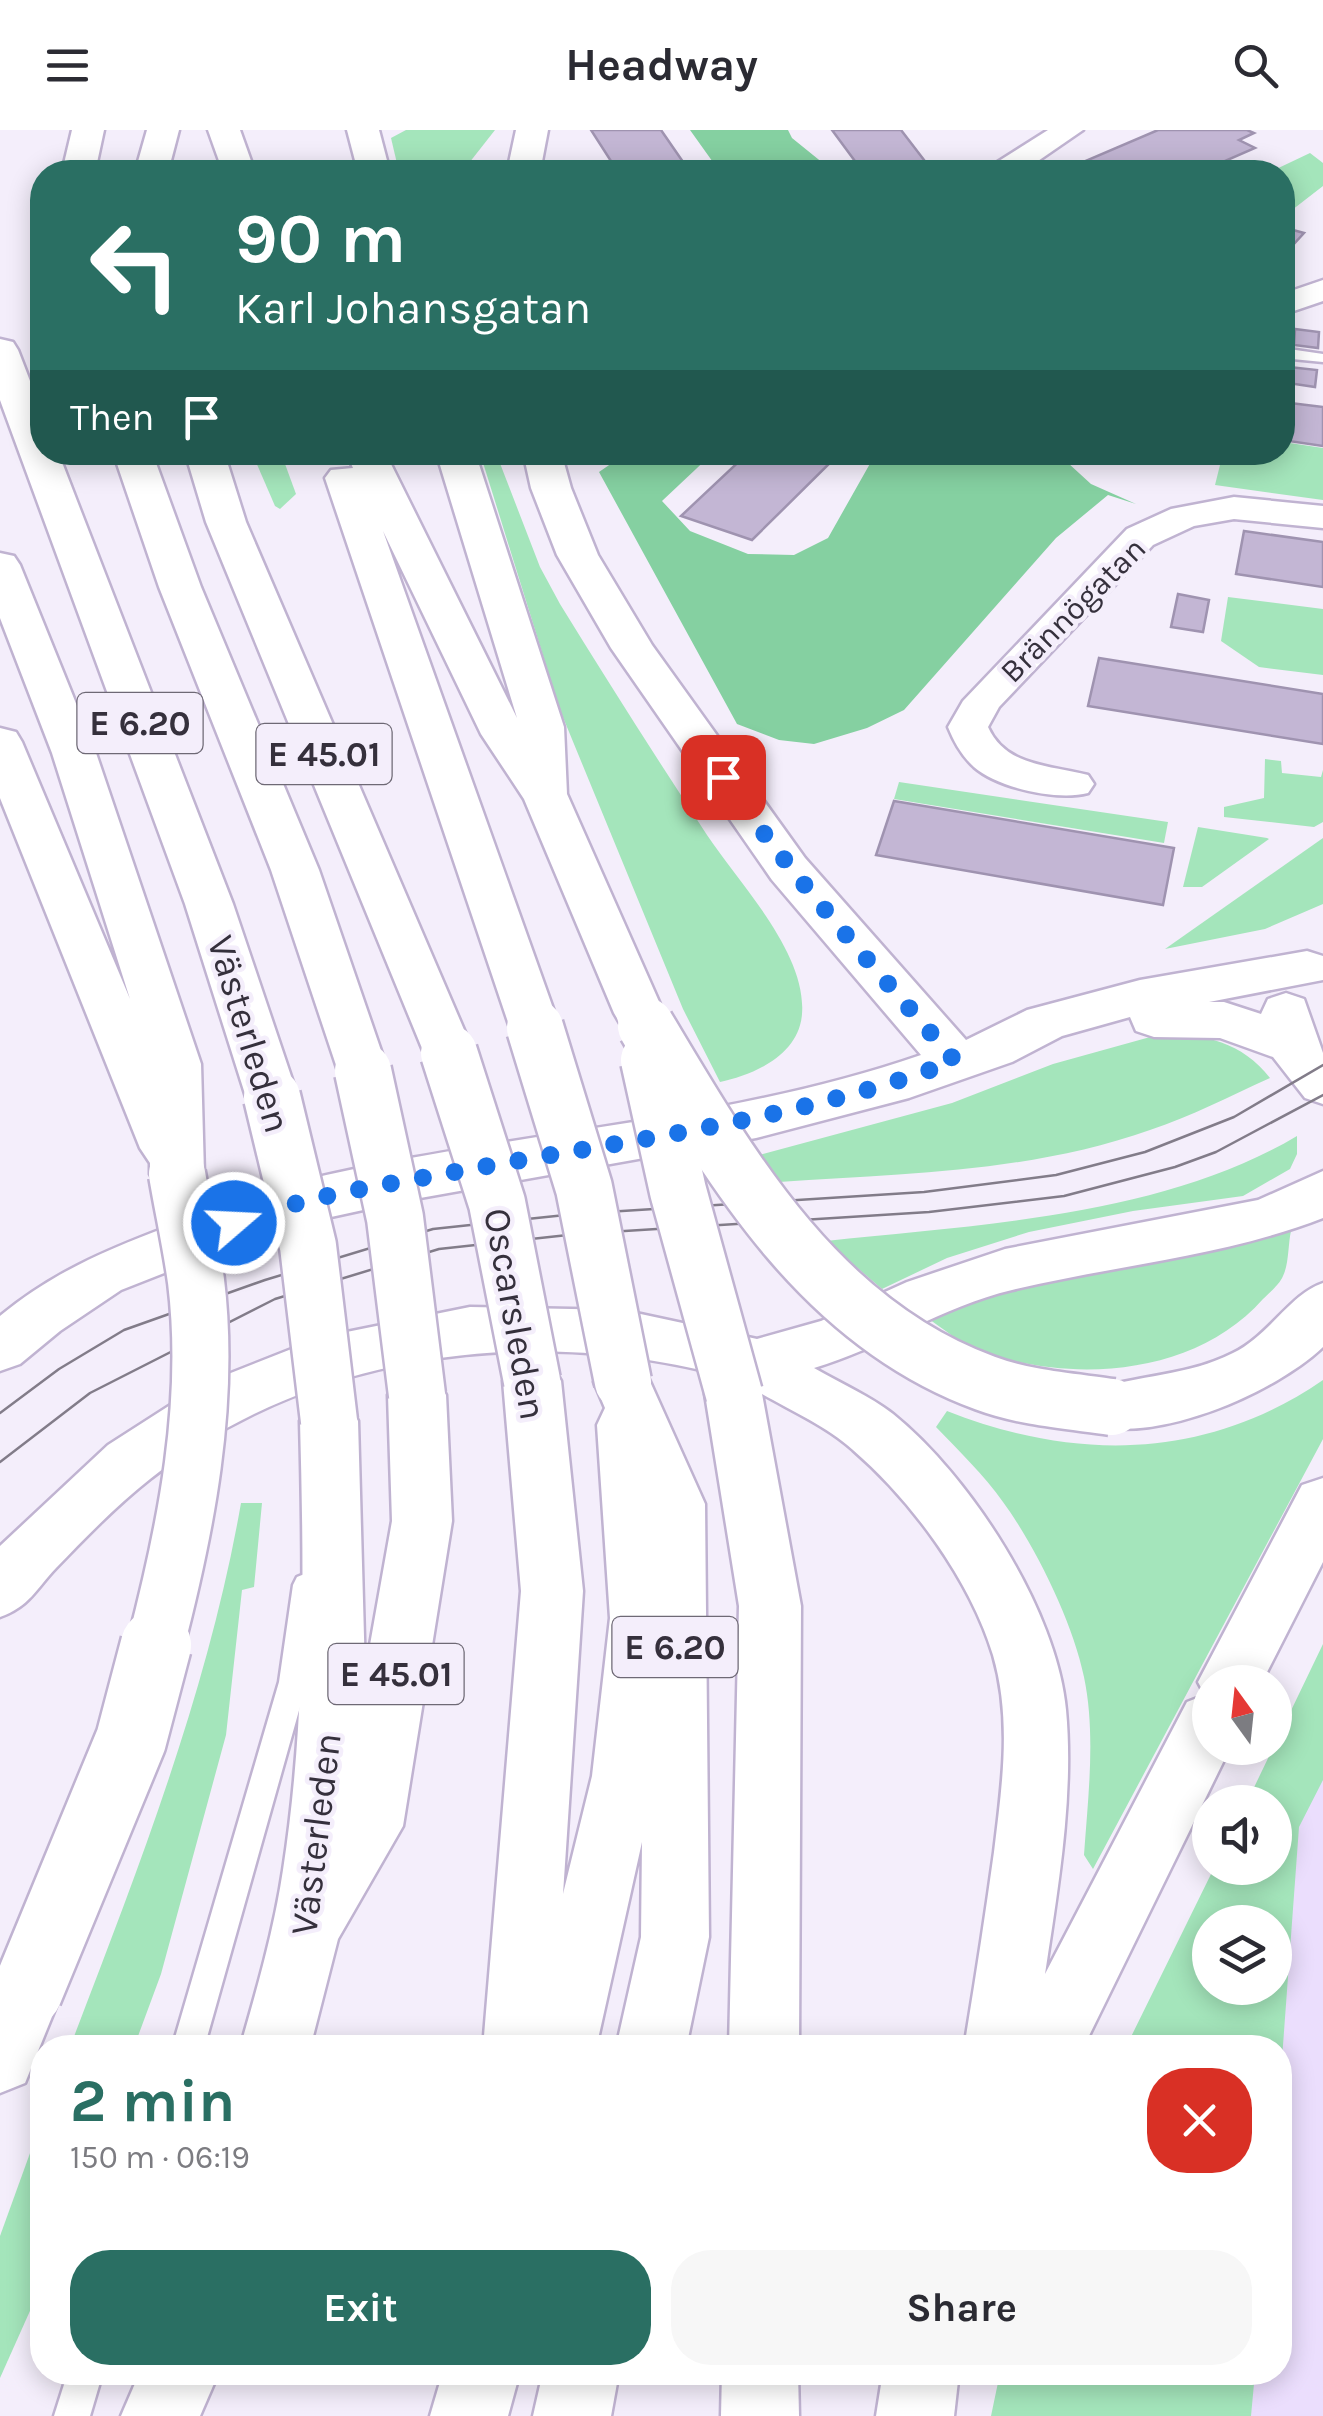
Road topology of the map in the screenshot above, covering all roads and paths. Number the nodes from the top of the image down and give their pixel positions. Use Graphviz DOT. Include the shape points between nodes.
graph roads {
  1 [pos="88,130"];
  2 [pos="163,130"];
  3 [pos="224,130"];
  4 [pos="363,130"];
  5 [pos="532,130"];
  6 [pos="1068,130"];
  7 [pos="82,160"];
  8 [pos="153,160"];
  9 [pos="235,160"];
  10 [pos="371,160"];
  11 [pos="526,160"];
  12 [pos="1021,160"];
  13 [pos="1323,290"];
  14 [pos="1295,300"];
  15 [pos="0,350"];
  16 [pos="1295,355"];
  17 [pos="1318,358"];
  18 [pos="30,430"];
  19 [pos="43,465"];
  20 [pos="137,465"];
  21 [pos="208,465"];
  22 [pos="340,465"];
  23 [pos="371,465"];
  24 [pos="459,465"];
  25 [pos="544,465"];
  26 [pos="1323,517"];
  27 [pos="0,565"];
  28 [pos="0,742"];
  29 [pos="1073,784"];
  30 [pos="546,798"];
  31 [pos="1315,963"];
  32 [pos="639,1013"];
  33 [pos="1291,1044"];
  34 [pos="975,1055"];
  35 [pos="1323,1085"];
  36 [pos="177,1174"];
  37 [pos="1323,1191"];
  38 [pos="1323,1305"];
  39 [pos="0,1348"];
  40 [pos="746,1378"];
  41 [pos="623,1382"];
  42 [pos="329,1421"];
  43 [pos="1323,1503"];
  44 [pos="0,1590"];
  45 [pos="1239,1665"];
  46 [pos="1192,1756"];
  47 [pos="305,1935"];
  48 [pos="192,2035"];
  49 [pos="278,2035"];
  50 [pos="519,2035"];
  51 [pos="564,2035"];
  52 [pos="654,2035"];
  53 [pos="764,2035"];
  54 [pos="1001,2035"];
  55 [pos="1052,2035"];
  56 [pos="0,2058"];
  57 [pos="82,2385"];
  58 [pos="174,2385"];
  59 [pos="478,2385"];
  60 [pos="578,2385"];
  61 [pos="760,2385"];
  62 [pos="919,2385"];
  63 [pos="72,2416"];
  64 [pos="160,2416"];
  65 [pos="469,2416"];
  66 [pos="572,2416"];
  67 [pos="760,2416"];
  68 [pos="915,2416"];
  1 -- 7 [label="main road"];
  2 -- 8 [label="main road"];
  3 -- 9 [label="main road"];
  4 -- 10 [label="main road"];
  5 -- 11 [label="main road"];
  6 -- 12 [label="street"];
  13 -- 14 [label="street"];
  15 -- 18 [label="main road, Västerleden / E 6.20, bridge"];
  16 -- 17 [label="lane"];
  19 -- 42 [label="main road, Västerleden / E 6.20, bridge" via="209,904 272,1097 308,1246"];
  20 -- 47 [label="main road, E 45.01, bridge" via="295,870 364,1071 395,1218 416,1396 422,1521 370,1826"];
  21 -- 50 [label="main road, Oscarsleden / E 45.01, bridge" via="449,1054 496,1203 532,1381 552,1590"];
  22 -- 41 [label="main road, E 6.20, bridge" via="535,1028 584,1188"];
  23 -- 30 [label="main road" via="503,734"];
  24 -- 30 [label="main road" via="542,727"];
  25 -- 34 [label="main road" via="574,555 767,841 835,926"];
  26 -- 29 [label="street, Brännögatan" via="1234,508 1184,517 1140,537 983,702 968,728 976,749 1004,768"];
  27 -- 36 [label="main road" via="74,753 176,1064"];
  28 -- 36 [label="main road"];
  30 -- 32 [label="main road"];
  31 -- 33 [label="main road" via="1287,999 1284,1022"];
  31 -- 34 [label="main road" via="1045,1022"];
  32 -- 38 [label="main road, bridge" via="732,1170 825,1282 923,1356 982,1382 1112,1407 1161,1400 1256,1370 1305,1334"];
  32 -- 40 [label="main road, bridge" via="678,1191"];
  33 -- 34 [label="main road" via="1224,1020 1180,1017"];
  33 -- 35 [label="main road"];
  34 -- 39 [label="main road" via="756,1120 267,1210 102,1276"];
  36 -- 56 [label="main road, bridge" via="196,1283 198,1386 184,1538 132,1740"];
  37 -- 40 [label="main road" via="1264,1219 1005,1270"];
  40 -- 44 [label="main road" via="684,1342 622,1332 470,1329 322,1360 224,1401 128,1462"];
  40 -- 53 [label="main road" via="770,1606"];
  40 -- 54 [label="main road" via="871,1430 915,1473 995,1588 1024,1655 1037,1762"];
  41 -- 51 [label="main road, E 6.20" via="641,1618 624,1776"];
  41 -- 52 [label="main road, E 6.20" via="675,1504 675,1938"];
  42 -- 47 [label="main road, Västerleden / E 6.20" via="332,1723"];
  42 -- 48 [label="lane" via="293,1682"];
  43 -- 45 [label="main road"];
  46 -- 55 [label="main road"];
  47 -- 49 [label="main road, Västerleden / E 6.20"];
  57 -- 63 [label="lane"];
  58 -- 64 [label="main road"];
  59 -- 65 [label="main road"];
  60 -- 66 [label="main road"];
  61 -- 67 [label="main road"];
  62 -- 68 [label="main road"];
}
